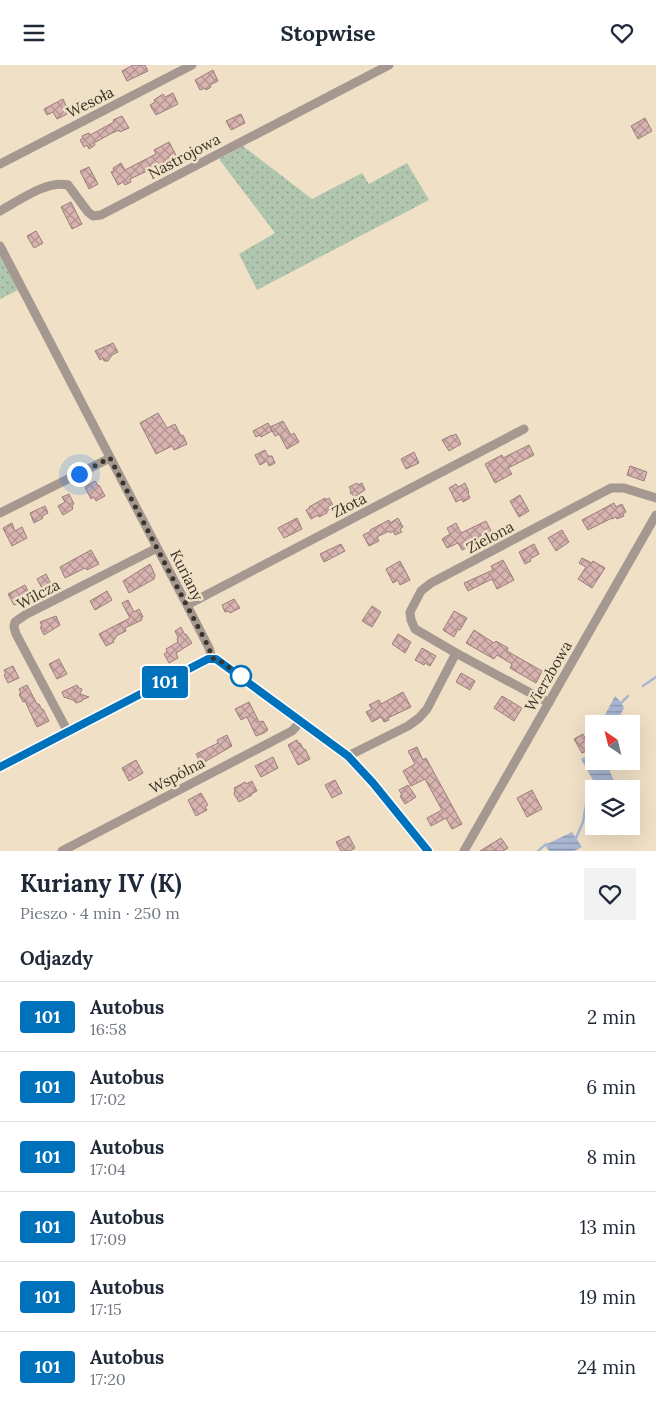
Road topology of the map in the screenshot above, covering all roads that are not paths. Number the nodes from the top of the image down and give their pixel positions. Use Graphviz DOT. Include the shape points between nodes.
graph roads {
  1 [pos="192,65"];
  2 [pos="389,65"];
  3 [pos="0,164"];
  4 [pos="0,211"];
  5 [pos="0,246"];
  6 [pos="524,429"];
  7 [pos="110,458"];
  8 [pos="656,498"];
  9 [pos="0,513"];
  10 [pos="656,515"];
  11 [pos="157,548"];
  12 [pos="187,605"];
  13 [pos="456,653"];
  14 [pos="212,658"];
  15 [pos="549,703"];
  16 [pos="301,721"];
  17 [pos="68,732"];
  18 [pos="348,756"];
  19 [pos="0,767"];
  20 [pos="62,851"];
  21 [pos="428,851"];
  22 [pos="464,851"];
  1 -- 3 [label="street, Wesoła"];
  2 -- 4 [label="street, Nastrojowa" via="101,215 93,216 88,212 68,185 62,183 45,186"];
  5 -- 7 [label="street, Kuriany"];
  6 -- 12 [label="street, Złota"];
  7 -- 9 [label="street"];
  7 -- 11 [label="street, Kuriany"];
  8 -- 13 [label="street, Zielona" via="624,488 611,488 431,583 421,591 413,605 411,620 415,629"];
  10 -- 15 [label="street, Wierzbowa"];
  11 -- 12 [label="street, Kuriany"];
  11 -- 17 [label="street, Wilcza" via="15,622 16,634"];
  12 -- 14 [label="street, Kuriany"];
  13 -- 15 [label="street, Zielona"];
  13 -- 18 [label="street" via="427,709 419,718"];
  14 -- 16 [label="street"];
  14 -- 17 [label="street"];
  15 -- 22 [label="street, Wierzbowa"];
  16 -- 18 [label="street"];
  16 -- 20 [label="street, Wspólna" via="292,731"];
  17 -- 19 [label="street"];
  18 -- 21 [label="street"];
}
